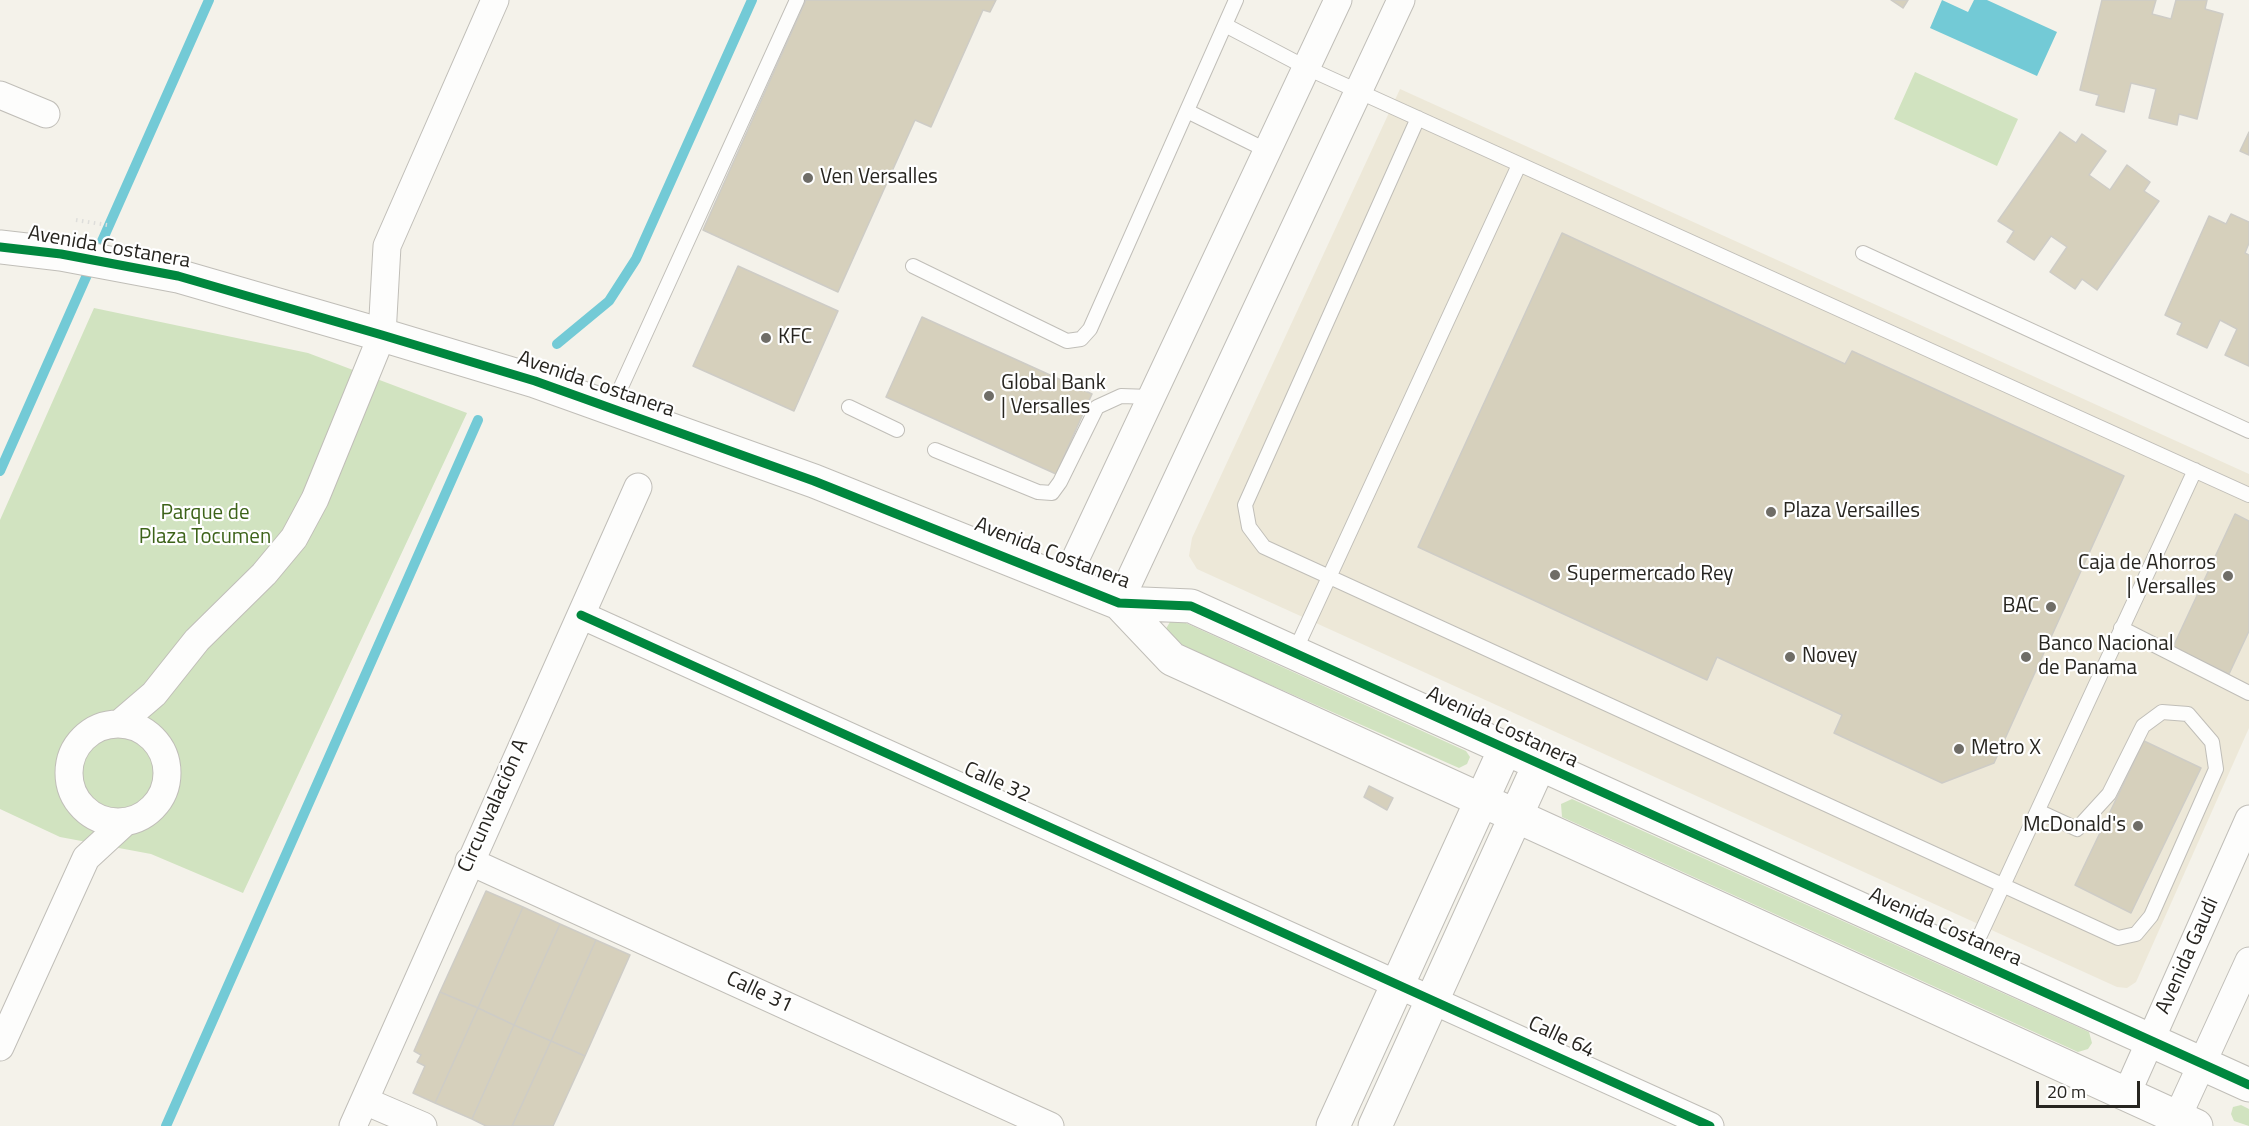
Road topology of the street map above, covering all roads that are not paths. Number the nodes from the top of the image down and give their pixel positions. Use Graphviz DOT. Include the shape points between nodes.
graph roads {
  1 [pos="495,0"];
  2 [pos="797,0"];
  3 [pos="1236,0"];
  4 [pos="1338,0"];
  5 [pos="1401,0"];
  6 [pos="1225,25"];
  7 [pos="1307,68"];
  8 [pos="1359,92"];
  9 [pos="0,95"];
  10 [pos="1187,111"];
  11 [pos="46,114"];
  12 [pos="1418,118"];
  13 [pos="1268,152"];
  14 [pos="1519,165"];
  15 [pos="0,247"];
  16 [pos="1863,253"];
  17 [pos="913,266"];
  18 [pos="382,335"];
  19 [pos="1151,397"];
  20 [pos="849,407"];
  21 [pos="611,409"];
  22 [pos="897,430"];
  23 [pos="2249,431"];
  24 [pos="935,450"];
  25 [pos="2195,470"];
  26 [pos="638,487"];
  27 [pos="2249,495"];
  28 [pos="1330,576"];
  29 [pos="1065,581"];
  30 [pos="1119,603"];
  31 [pos="581,615"];
  32 [pos="2121,628"];
  33 [pos="1294,651"];
  34 [pos="2247,687"];
  35 [pos="154,694"];
  36 [pos="119,724"];
  37 [pos="149,735"];
  38 [pos="1504,749"];
  39 [pos="1539,765"];
  40 [pos="1481,800"];
  41 [pos="82,805"];
  42 [pos="2038,811"];
  43 [pos="1515,816"];
  44 [pos="2249,819"];
  45 [pos="125,822"];
  46 [pos="86,858"];
  47 [pos="469,861"];
  48 [pos="2002,886"];
  49 [pos="1969,959"];
  50 [pos="2249,961"];
  51 [pos="1398,983"];
  52 [pos="1432,999"];
  53 [pos="2151,1041"];
  54 [pos="0,1047"];
  55 [pos="2202,1064"];
  56 [pos="2249,1085"];
  57 [pos="2127,1093"];
  58 [pos="365,1101"];
  59 [pos="2187,1122"];
  60 [pos="353,1126"];
  61 [pos="423,1126"];
  62 [pos="1050,1126"];
  63 [pos="1333,1126"];
  64 [pos="1375,1126"];
  65 [pos="1710,1126"];
  1 -- 18 [label="street" via="387,246"];
  2 -- 21 [label="lane"];
  3 -- 6 [label="lane"];
  4 -- 7 [label="street"];
  5 -- 8 [label="street"];
  6 -- 7 [label="lane"];
  6 -- 10 [label="lane"];
  7 -- 8 [label="lane"];
  7 -- 13 [label="street"];
  8 -- 12 [label="lane"];
  8 -- 30 [label="street"];
  9 -- 11 [label="street"];
  10 -- 13 [label="lane"];
  10 -- 17 [label="lane" via="1090,329 1081,339 1067,341"];
  12 -- 14 [label="lane"];
  12 -- 28 [label="lane" via="1245,505 1249,527 1264,547"];
  13 -- 19 [label="street"];
  14 -- 25 [label="lane"];
  14 -- 28 [label="lane"];
  15 -- 18 [label="street, Avenida Costanera" via="178,276"];
  16 -- 23 [label="lane"];
  18 -- 21 [label="street, Avenida Costanera" via="535,381"];
  18 -- 35 [label="street" via="315,499 294,538 264,574 197,640"];
  19 -- 24 [label="lane" via="1121,396 1097,407 1052,492 1038,492"];
  19 -- 29 [label="street"];
  20 -- 22 [label="lane"];
  21 -- 29 [label="street, Avenida Costanera" via="814,481"];
  25 -- 27 [label="lane"];
  25 -- 32 [label="lane"];
  26 -- 31 [label="street, Circunvalación A"];
  28 -- 33 [label="lane"];
  28 -- 48 [label="lane"];
  29 -- 30 [label="street, Avenida Costanera"];
  30 -- 33 [label="street, Avenida Costanera" via="1191,606"];
  30 -- 40 [label="street, Avenida Costanera" via="1172,659"];
  31 -- 47 [label="street, Circunvalación A"];
  31 -- 51 [label="street, Calle 32"];
  32 -- 34 [label="lane"];
  32 -- 42 [label="lane"];
  33 -- 38 [label="street, Avenida Costanera"];
  35 -- 36 [label="street"];
  35 -- 37 [label="street"];
  36 -- 37 [label="street"];
  36 -- 41 [label="street" via="103,726 89,734 75,752 69,776"];
  37 -- 45 [label="street" via="166,762 163,794 141,817"];
  38 -- 39 [label="street, Avenida Costanera"];
  38 -- 40 [label="street"];
  39 -- 43 [label="street"];
  39 -- 49 [label="street, Avenida Costanera"];
  40 -- 43 [label="street, Avenida Costanera"];
  40 -- 51 [label="street"];
  41 -- 45 [label="street" via="102,818"];
  41 -- 46 [label="street"];
  42 -- 48 [label="lane"];
  42 -- 48 [label="lane" via="2077,829 2109,794 2143,726 2162,712 2188,714 2212,742 2216,769 2151,916 2136,934 2118,938"];
  43 -- 52 [label="street"];
  43 -- 57 [label="street, Avenida Costanera"];
  44 -- 53 [label="street, Avenida Gaudi"];
  45 -- 46 [label="street"];
  46 -- 54 [label="street"];
  47 -- 58 [label="street, Circunvalación A"];
  47 -- 62 [label="street, Calle 31"];
  48 -- 49 [label="lane"];
  49 -- 53 [label="street, Avenida Costanera"];
  50 -- 55 [label="street"];
  51 -- 52 [label="street, Calle 64"];
  51 -- 63 [label="street"];
  52 -- 64 [label="street"];
  52 -- 65 [label="street, Calle 64"];
  53 -- 55 [label="street, Avenida Costanera"];
  53 -- 57 [label="street, Avenida Gaudi"];
  55 -- 56 [label="street, Avenida Costanera"];
  55 -- 59 [label="street"];
  57 -- 59 [label="street, Avenida Costanera"];
  58 -- 60 [label="street, Circunvalación A"];
  58 -- 61 [label="street"];
}
